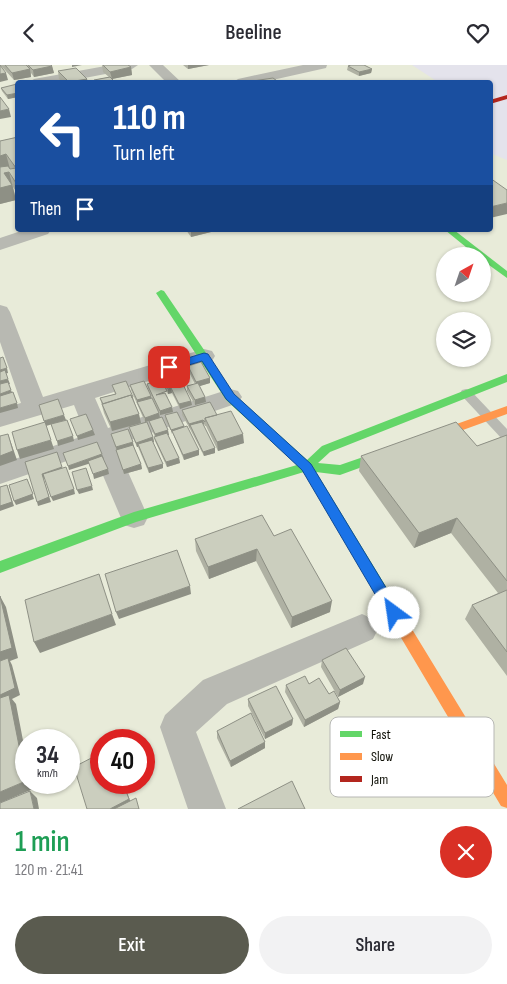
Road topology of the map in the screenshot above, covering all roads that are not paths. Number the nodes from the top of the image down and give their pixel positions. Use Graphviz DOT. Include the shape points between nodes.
graph roads {
  1 [pos="132,65"];
  2 [pos="155,65"];
  3 [pos="320,65"];
  4 [pos="50,80"];
  5 [pos="172,80"];
  6 [pos="252,80"];
  7 [pos="507,97"];
  8 [pos="493,101"];
  9 [pos="36,232"];
  10 [pos="452,232"];
  11 [pos="0,244"];
  12 [pos="507,275"];
  13 [pos="160,293"];
  14 [pos="0,312"];
  15 [pos="204,357"];
  16 [pos="8,358"];
  17 [pos="507,378"];
  18 [pos="466,393"];
  19 [pos="81,394"];
  20 [pos="230,397"];
  21 [pos="35,408"];
  22 [pos="507,410"];
  23 [pos="488,416"];
  24 [pos="0,418"];
  25 [pos="507,437"];
  26 [pos="101,440"];
  27 [pos="307,467"];
  28 [pos="0,474"];
  29 [pos="134,517"];
  30 [pos="0,567"];
  31 [pos="362,629"];
  32 [pos="457,717"];
  33 [pos="494,778"];
  34 [pos="507,800"];
  35 [pos="207,809"];
  1 -- 4 [label="street"];
  2 -- 5 [label="street"];
  3 -- 6 [label="street"];
  7 -- 8 [label="street"];
  9 -- 11 [label="street"];
  10 -- 12 [label="street"];
  13 -- 15 [label="street"];
  14 -- 16 [label="street"];
  15 -- 19 [label="street"];
  15 -- 20 [label="street"];
  16 -- 21 [label="street"];
  17 -- 18 [label="street"];
  18 -- 23 [label="lane"];
  18 -- 27 [label="street" via="326,449"];
  19 -- 21 [label="street"];
  19 -- 26 [label="street"];
  20 -- 26 [label="street"];
  20 -- 27 [label="street"];
  21 -- 24 [label="street"];
  22 -- 23 [label="street"];
  23 -- 25 [label="lane"];
  23 -- 27 [label="street" via="340,470"];
  26 -- 28 [label="street"];
  26 -- 29 [label="street"];
  27 -- 29 [label="street"];
  27 -- 32 [label="street"];
  29 -- 30 [label="street"];
  31 -- 35 [label="street" via="215,692 177,727"];
  33 -- 34 [label="street"];
}
